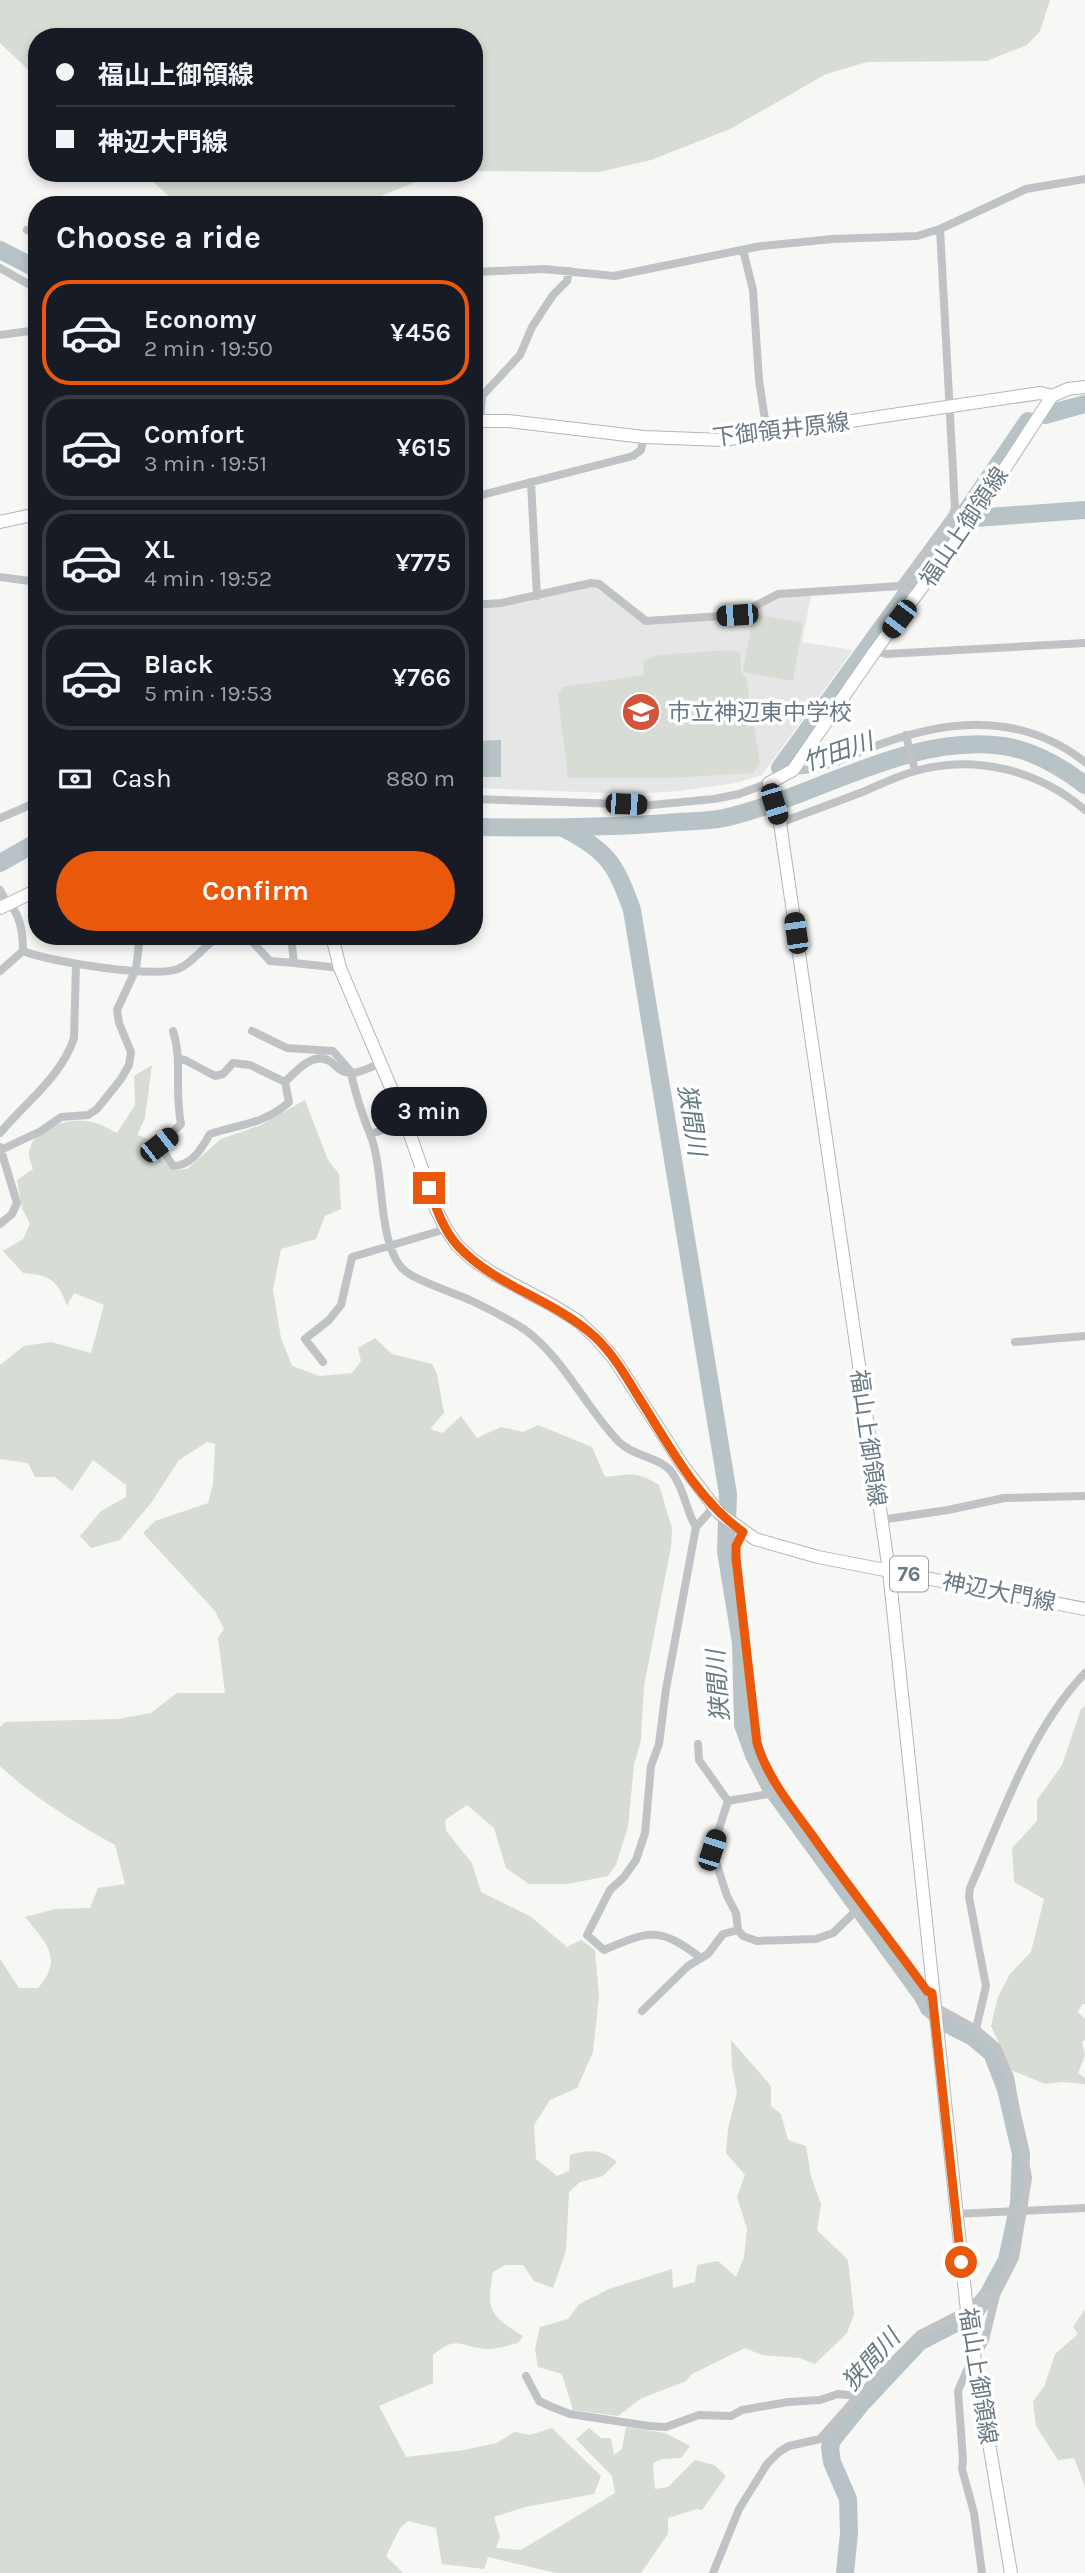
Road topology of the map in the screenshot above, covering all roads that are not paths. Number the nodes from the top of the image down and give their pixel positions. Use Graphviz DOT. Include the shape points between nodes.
graph roads {
  1 [pos="1085,179"];
  2 [pos="940,229"];
  3 [pos="743,250"];
  4 [pos="0,268"];
  5 [pos="483,271"];
  6 [pos="569,271"];
  7 [pos="28,284"];
  8 [pos="28,331"];
  9 [pos="0,335"];
  10 [pos="1085,387"];
  11 [pos="483,395"];
  12 [pos="1052,396"];
  13 [pos="950,407"];
  14 [pos="483,421"];
  15 [pos="767,433"];
  16 [pos="644,437"];
  17 [pos="531,482"];
  18 [pos="483,495"];
  19 [pos="28,515"];
  20 [pos="0,522"];
  21 [pos="0,577"];
  22 [pos="28,581"];
  23 [pos="901,587"];
  24 [pos="537,596"];
  25 [pos="914,596"];
  26 [pos="483,605"];
  27 [pos="1085,643"];
  28 [pos="875,651"];
  29 [pos="907,736"];
  30 [pos="1085,762"];
  31 [pos="915,769"];
  32 [pos="793,770"];
  33 [pos="770,786"];
  34 [pos="483,799"];
  35 [pos="28,806"];
  36 [pos="1085,810"];
  37 [pos="0,818"];
  38 [pos="779,821"];
  39 [pos="0,890"];
  40 [pos="28,894"];
  41 [pos="4,904"];
  42 [pos="139,945"];
  43 [pos="207,945"];
  44 [pos="255,945"];
  45 [pos="292,945"];
  46 [pos="334,945"];
  47 [pos="23,951"];
  48 [pos="294,963"];
  49 [pos="76,964"];
  50 [pos="340,968"];
  51 [pos="136,969"];
  52 [pos="0,971"];
  53 [pos="173,1031"];
  54 [pos="252,1031"];
  55 [pos="179,1059"];
  56 [pos="381,1063"];
  57 [pos="353,1074"];
  58 [pos="285,1082"];
  59 [pos="406,1123"];
  60 [pos="0,1133"];
  61 [pos="370,1133"];
  62 [pos="1,1149"];
  63 [pos="0,1224"];
  64 [pos="446,1229"];
  65 [pos="391,1247"];
  66 [pos="1085,1336"];
  67 [pos="1015,1342"];
  68 [pos="323,1362"];
  69 [pos="1085,1496"];
  70 [pos="716,1510"];
  71 [pos="880,1520"];
  72 [pos="696,1527"];
  73 [pos="740,1530"];
  74 [pos="889,1571"];
  75 [pos="1085,1608"];
  76 [pos="1085,1674"];
  77 [pos="698,1744"];
  78 [pos="778,1788"];
  79 [pos="728,1801"];
  80 [pos="862,1905"];
  81 [pos="738,1930"];
  82 [pos="701,1958"];
  83 [pos="934,2007"];
  84 [pos="642,2011"];
  85 [pos="976,2029"];
  86 [pos="1085,2208"];
  87 [pos="1019,2210"];
  88 [pos="955,2214"];
  89 [pos="996,2295"];
  90 [pos="967,2315"];
  91 [pos="973,2356"];
  92 [pos="526,2376"];
  93 [pos="858,2396"];
  94 [pos="713,2573"];
  95 [pos="982,2573"];
  96 [pos="1011,2573"];
  1 -- 2 [label="street" via="1026,189"];
  2 -- 3 [label="street" via="917,236 833,239"];
  2 -- 13 [label="street"];
  3 -- 6 [label="street" via="629,275"];
  3 -- 15 [label="street" via="753,290"];
  4 -- 7 [label="street"];
  5 -- 6 [label="street"];
  6 -- 11 [label="street" via="532,327 520,355"];
  8 -- 9 [label="street"];
  10 -- 12 [label="main road, 下御領井原線"];
  12 -- 13 [label="main road, 下御領井原線" via="1040,393"];
  12 -- 25 [label="main road, 福山上御領線" via="970,522"];
  13 -- 15 [label="main road, 下御領井原線"];
  13 -- 23 [label="street" via="955,508"];
  14 -- 16 [label="main road, 下御領井原線"];
  15 -- 16 [label="main road, 下御領井原線" via="723,440"];
  16 -- 17 [label="street" via="641,450 633,456"];
  17 -- 18 [label="street"];
  17 -- 24 [label="street"];
  19 -- 20 [label="main road"];
  21 -- 22 [label="street"];
  23 -- 24 [label="street" via="778,594 737,615 646,621 599,584"];
  23 -- 25 [label="street"];
  24 -- 26 [label="street"];
  25 -- 28 [label="main road, 福山上御領線"];
  27 -- 28 [label="street"];
  28 -- 32 [label="main road, 福山上御領線"];
  29 -- 30 [label="street" via="987,724 1030,731"];
  29 -- 31 [label="street"];
  29 -- 32 [label="street" via="819,768"];
  31 -- 36 [label="street" via="994,766 1030,775"];
  31 -- 38 [label="street"];
  32 -- 33 [label="main road, 福山上御領線"];
  33 -- 34 [label="street" via="714,799 650,805"];
  33 -- 38 [label="main road, 福山上御領線"];
  35 -- 37 [label="street"];
  38 -- 71 [label="main road, 福山上御領線"];
  39 -- 41 [label="street"];
  40 -- 41 [label="main road"];
  41 -- 47 [label="street" via="15,911"];
  42 -- 51 [label="street"];
  43 -- 51 [label="street" via="180,968 162,972"];
  44 -- 48 [label="street" via="270,961"];
  45 -- 48 [label="street"];
  46 -- 50 [label="main road, 神辺大門線 / 76"];
  47 -- 49 [label="street"];
  47 -- 52 [label="street"];
  48 -- 50 [label="street"];
  49 -- 51 [label="street"];
  49 -- 60 [label="street" via="71,1050"];
  50 -- 56 [label="main road, 神辺大門線 / 76"];
  51 -- 62 [label="street" via="117,1010 131,1052 121,1079 89,1115 61,1116 32,1136"];
  53 -- 55 [label="street"];
  54 -- 57 [label="street" via="286,1048 333,1051"];
  55 -- 58 [label="street" via="215,1076 233,1063 245,1063"];
  55 -- 58 [label="street" via="181,1124 159,1145 173,1166 195,1158 210,1134 261,1121 282,1109 289,1102"];
  56 -- 57 [label="street"];
  56 -- 59 [label="main road, 神辺大門線 / 76"];
  57 -- 58 [label="street" via="327,1059 312,1060"];
  57 -- 61 [label="street"];
  59 -- 61 [label="street"];
  59 -- 64 [label="main road, 神辺大門線 / 76"];
  61 -- 65 [label="street"];
  62 -- 63 [label="street" via="17,1203"];
  64 -- 65 [label="street"];
  64 -- 70 [label="main road, 神辺大門線 / 76" via="472,1259 578,1321 597,1339"];
  65 -- 68 [label="street" via="352,1257 341,1305 305,1339"];
  65 -- 72 [label="street" via="407,1272 521,1327 542,1343 621,1445 668,1468 684,1492"];
  66 -- 67 [label="street"];
  69 -- 71 [label="street" via="1004,1497"];
  70 -- 72 [label="street"];
  70 -- 73 [label="main road, 神辺大門線 / 76"];
  71 -- 74 [label="main road, 福山上御領線"];
  72 -- 82 [label="street" via="650,1777 645,1833 636,1860 610,1890 587,1935 604,1950 638,1935 666,1936"];
  73 -- 74 [label="main road, 神辺大門線 / 76" via="818,1557"];
  73 -- 78 [label="street" via="736,1558 757,1743"];
  74 -- 75 [label="main road, 神辺大門線 / 76"];
  74 -- 83 [label="main road, 福山上御領線"];
  76 -- 85 [label="street" via="1036,1743 970,1888 986,1986"];
  77 -- 79 [label="street" via="699,1760"];
  78 -- 79 [label="street"];
  78 -- 80 [label="street"];
  79 -- 81 [label="street" via="712,1850"];
  80 -- 81 [label="street" via="833,1933 816,1938 757,1941"];
  80 -- 83 [label="street" via="927,1991"];
  81 -- 82 [label="street" via="723,1934"];
  82 -- 84 [label="street"];
  83 -- 85 [label="street"];
  83 -- 88 [label="main road, 福山上御領線"];
  85 -- 87 [label="street" via="997,2047 1010,2077 1028,2178"];
  86 -- 87 [label="street"];
  87 -- 88 [label="street"];
  87 -- 89 [label="street" via="1015,2258"];
  88 -- 90 [label="main road, 福山上御領線"];
  89 -- 90 [label="street" via="985,2295"];
  89 -- 91 [label="street" via="985,2340"];
  90 -- 91 [label="main road, 福山上御領線"];
  90 -- 93 [label="street" via="920,2334"];
  91 -- 95 [label="street" via="958,2391 961,2469 974,2513"];
  91 -- 96 [label="main road, 福山上御領線"];
  92 -- 93 [label="street" via="539,2400 552,2407 649,2427 838,2394"];
  93 -- 94 [label="street" via="820,2439 789,2446 767,2464 739,2509"];
}
